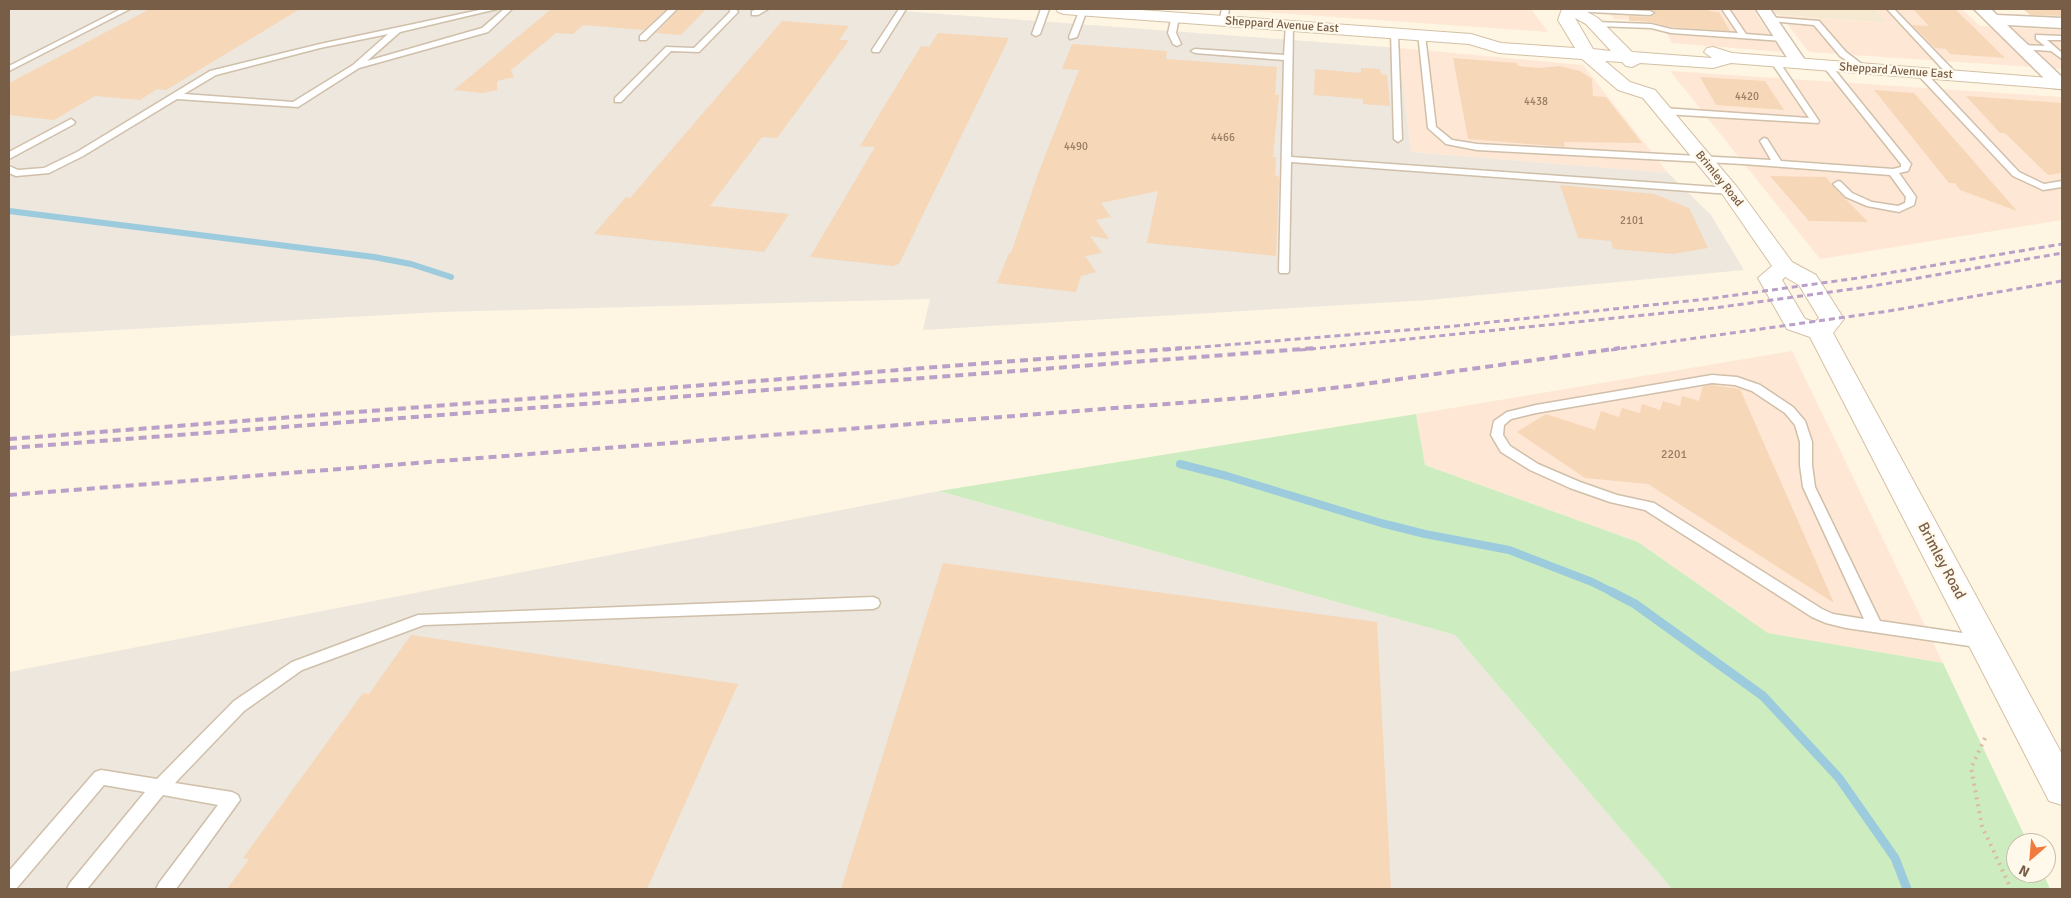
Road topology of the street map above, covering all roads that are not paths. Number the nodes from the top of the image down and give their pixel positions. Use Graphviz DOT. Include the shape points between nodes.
graph roads {
  1 [pos="126,9"];
  2 [pos="493,9"];
  3 [pos="508,9"];
  4 [pos="673,9"];
  5 [pos="733,9"];
  6 [pos="764,9"];
  7 [pos="902,9"];
  8 [pos="1045,9"];
  9 [pos="1064,9"];
  10 [pos="1570,9"];
  11 [pos="1726,9"];
  12 [pos="1890,9"];
  13 [pos="1083,10"];
  14 [pos="1109,10"];
  15 [pos="755,13"];
  16 [pos="1650,13"];
  17 [pos="1767,14"];
  18 [pos="1988,14"];
  19 [pos="1224,15"];
  20 [pos="1175,17"];
  21 [pos="2062,23"];
  22 [pos="1595,24"];
  23 [pos="1289,26"];
  24 [pos="397,30"];
  25 [pos="1036,34"];
  26 [pos="1394,34"];
  27 [pos="1421,35"];
  28 [pos="1073,36"];
  29 [pos="1743,36"];
  30 [pos="643,38"];
  31 [pos="2062,38"];
  32 [pos="1783,39"];
  33 [pos="1611,42"];
  34 [pos="1177,44"];
  35 [pos="1583,46"];
  36 [pos="2021,47"];
  37 [pos="2053,49"];
  38 [pos="876,50"];
  39 [pos="1195,50"];
  40 [pos="1626,56"];
  41 [pos="2062,57"];
  42 [pos="1288,58"];
  43 [pos="1730,58"];
  44 [pos="1775,62"];
  45 [pos="1799,63"];
  46 [pos="1827,66"];
  47 [pos="356,67"];
  48 [pos="1863,68"];
  49 [pos="9,69"];
  50 [pos="1921,73"];
  51 [pos="1953,75"];
  52 [pos="2061,84"];
  53 [pos="1649,94"];
  54 [pos="174,96"];
  55 [pos="618,100"];
  56 [pos="1662,110"];
  57 [pos="70,122"];
  58 [pos="1398,139"];
  59 [pos="1764,141"];
  60 [pos="9,156"];
  61 [pos="1286,158"];
  62 [pos="1704,160"];
  63 [pos="1778,164"];
  64 [pos="1825,167"];
  65 [pos="9,169"];
  66 [pos="1893,172"];
  67 [pos="2062,184"];
  68 [pos="1730,191"];
  69 [pos="1784,267"];
  70 [pos="1284,271"];
  71 [pos="1820,332"];
  72 [pos="873,603"];
  73 [pos="1875,626"];
  74 [pos="1984,642"];
  75 [pos="2057,772"];
  76 [pos="159,788"];
  77 [pos="9,884"];
  78 [pos="76,889"];
  79 [pos="165,889"];
  1 -- 49 [label="lane"];
  2 -- 24 [label="lane"];
  3 -- 47 [label="lane" via="485,30"];
  4 -- 30 [label="lane"];
  5 -- 55 [label="lane" via="734,12 696,50 669,49"];
  6 -- 15 [label="lane"];
  7 -- 38 [label="lane"];
  8 -- 25 [label="lane"];
  9 -- 13 [label="main road, Sheppard Avenue East"];
  10 -- 16 [label="lane"];
  10 -- 22 [label="main road"];
  10 -- 35 [label="main road" via="1566,20"];
  11 -- 29 [label="lane"];
  12 -- 51 [label="lane"];
  13 -- 14 [label="main road, Sheppard Avenue East"];
  13 -- 28 [label="lane"];
  14 -- 20 [label="main road, Sheppard Avenue East"];
  17 -- 32 [label="street"];
  17 -- 48 [label="lane" via="1816,22 1843,54"];
  18 -- 21 [label="street"];
  18 -- 36 [label="street"];
  19 -- 20 [label="main road, Sheppard Avenue East"];
  19 -- 23 [label="main road, Sheppard Avenue East"];
  20 -- 34 [label="lane" via="1172,33"];
  22 -- 29 [label="lane" via="1651,26 1672,31"];
  22 -- 33 [label="main road"];
  23 -- 26 [label="main road, Sheppard Avenue East"];
  23 -- 42 [label="lane"];
  24 -- 47 [label="lane"];
  24 -- 54 [label="lane" via="213,73"];
  26 -- 27 [label="main road, Sheppard Avenue East"];
  26 -- 58 [label="lane"];
  27 -- 35 [label="main road, Sheppard Avenue East" via="1471,39 1499,48"];
  27 -- 62 [label="lane" via="1432,128 1449,142 1477,147"];
  29 -- 32 [label="lane"];
  31 -- 37 [label="lane" via="2040,37"];
  32 -- 45 [label="street"];
  33 -- 35 [label="main road, Sheppard Avenue East"];
  33 -- 40 [label="main road"];
  33 -- 43 [label="main road, Sheppard Avenue East" via="1706,50"];
  35 -- 40 [label="main road, Sheppard Avenue East"];
  35 -- 53 [label="main road" via="1624,86"];
  36 -- 37 [label="lane"];
  36 -- 52 [label="street"];
  37 -- 41 [label="lane"];
  39 -- 42 [label="lane"];
  40 -- 43 [label="main road, Sheppard Avenue East" via="1713,64"];
  40 -- 53 [label="main road" via="1657,86"];
  42 -- 61 [label="lane"];
  43 -- 44 [label="main road, Sheppard Avenue East"];
  44 -- 45 [label="main road, Sheppard Avenue East"];
  44 -- 56 [label="lane" via="1815,121"];
  45 -- 46 [label="main road, Sheppard Avenue East"];
  46 -- 48 [label="main road, Sheppard Avenue East"];
  46 -- 66 [label="lane" via="1906,164 1904,169"];
  47 -- 54 [label="lane" via="295,105"];
  48 -- 50 [label="main road, Sheppard Avenue East"];
  50 -- 51 [label="main road, Sheppard Avenue East"];
  50 -- 67 [label="lane" via="2016,174 2042,187"];
  51 -- 52 [label="main road, Sheppard Avenue East"];
  53 -- 56 [label="main road, Brimley Road"];
  54 -- 65 [label="lane" via="80,154 46,171 16,173"];
  56 -- 62 [label="main road, Brimley Road"];
  57 -- 60 [label="lane"];
  59 -- 63 [label="lane"];
  61 -- 68 [label="lane"];
  61 -- 70 [label="lane"];
  62 -- 63 [label="lane"];
  62 -- 68 [label="main road, Brimley Road"];
  63 -- 64 [label="lane"];
  64 -- 66 [label="lane"];
  64 -- 66 [label="lane" via="1849,195 1870,204 1898,209 1909,205 1911,197"];
  68 -- 69 [label="main road, Brimley Road"];
  69 -- 71 [label="main road, Brimley Road" via="1808,280 1832,319"];
  69 -- 71 [label="main road" via="1770,278 1796,324"];
  71 -- 74 [label="main road, Brimley Road"];
  72 -- 76 [label="lane" via="423,619 297,666 239,706"];
  73 -- 73 [label="lane" via="1831,619 1816,612 1650,506 1575,485 1534,467 1505,449 1496,435 1498,424 1507,416 1536,409 1712,379 1738,381 1756,388 1789,410 1801,424 1806,442 1809,487"];
  73 -- 74 [label="lane"];
  74 -- 75 [label="main road, Brimley Road"];
  76 -- 77 [label="lane" via="100,777"];
  76 -- 78 [label="lane"];
  76 -- 79 [label="lane" via="232,800"];
}
